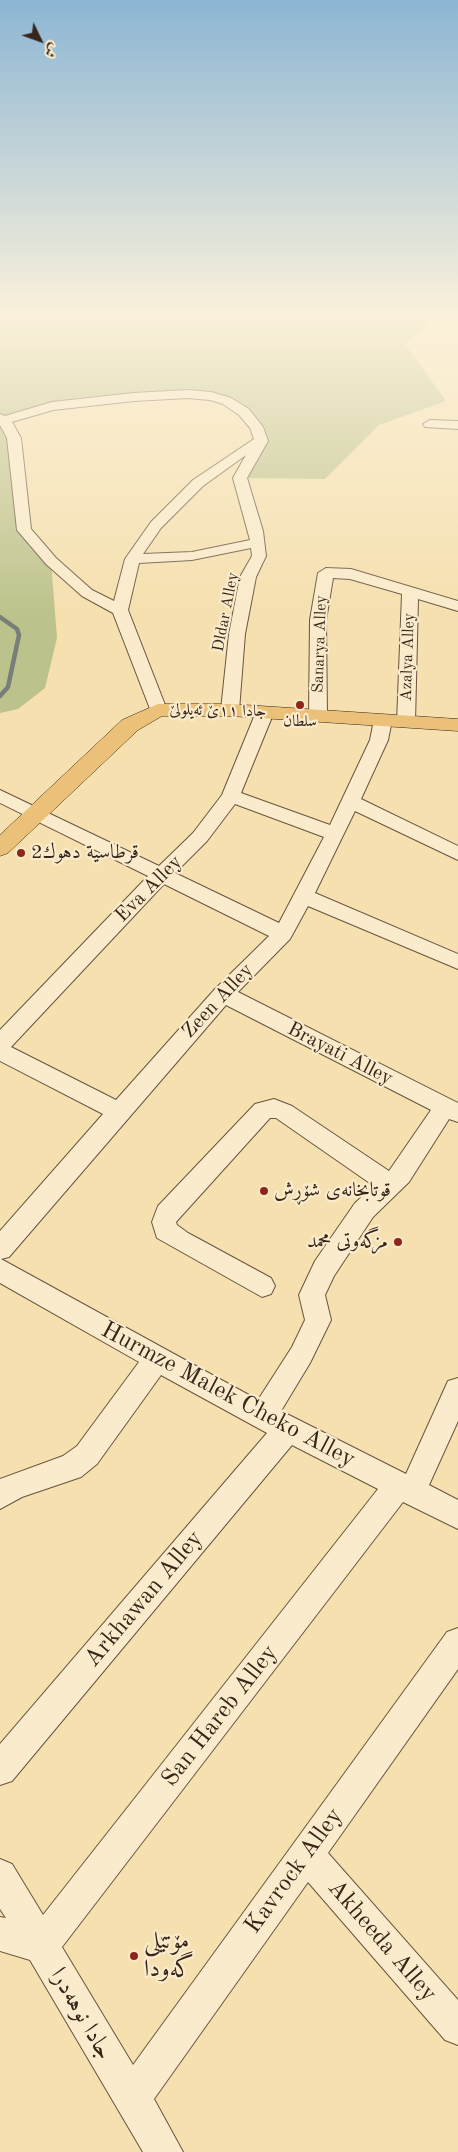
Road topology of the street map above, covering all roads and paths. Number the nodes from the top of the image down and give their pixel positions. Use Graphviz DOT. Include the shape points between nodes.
graph roads {
  1 [pos="248,416"];
  2 [pos="2,419"];
  3 [pos="430,424"];
  4 [pos="458,425"];
  5 [pos="261,441"];
  6 [pos="258,544"];
  7 [pos="132,559"];
  8 [pos="410,592"];
  9 [pos="458,606"];
  10 [pos="120,610"];
  11 [pos="158,710"];
  12 [pos="230,710"];
  13 [pos="265,712"];
  14 [pos="318,716"];
  15 [pos="383,720"];
  16 [pos="406,722"];
  17 [pos="458,725"];
  18 [pos="0,796"];
  19 [pos="231,796"];
  20 [pos="349,802"];
  21 [pos="38,813"];
  22 [pos="335,834"];
  23 [pos="0,848"];
  24 [pos="458,854"];
  25 [pos="162,874"];
  26 [pos="303,896"];
  27 [pos="283,934"];
  28 [pos="458,962"];
  29 [pos="223,994"];
  30 [pos="0,1044"];
  31 [pos="0,1051"];
  32 [pos="452,1110"];
  33 [pos="118,1111"];
  34 [pos="390,1184"];
  35 [pos="0,1249"];
  36 [pos="0,1270"];
  37 [pos="262,1286"];
  38 [pos="157,1359"];
  39 [pos="458,1390"];
  40 [pos="275,1423"];
  41 [pos="406,1489"];
  42 [pos="0,1495"];
  43 [pos="458,1515"];
  44 [pos="458,1643"];
  45 [pos="0,1769"];
  46 [pos="306,1854"];
  47 [pos="0,1876"];
  48 [pos="0,1934"];
  49 [pos="41,1946"];
  50 [pos="458,2027"];
  51 [pos="131,2099"];
  52 [pos="164,2152"];
  1 -- 5 [label="street"];
  2 -- 10 [label="street" via="14,438 24,530 51,561 87,593"];
  3 -- 4 [label="street"];
  5 -- 6 [label="street, Dldar Alley" via="240,478"];
  5 -- 7 [label="street" via="198,483 156,525"];
  6 -- 7 [label="street" via="233,546 192,556"];
  6 -- 12 [label="street, Dldar Alley" via="259,556 248,577 236,634"];
  7 -- 10 [label="street"];
  8 -- 9 [label="street"];
  8 -- 14 [label="street, Sanarya Alley" via="351,574 326,573 318,620"];
  8 -- 16 [label="street, Azalya Alley"];
  10 -- 11 [label="street"];
  11 -- 12 [label="highway, جادا ١١ێ ئه‌یلولێ"];
  11 -- 21 [label="highway, جادا ١١ێ ئه‌یلولێ" via="130,725"];
  12 -- 13 [label="highway, جادا ١١ێ ئه‌یلولێ"];
  13 -- 14 [label="highway, جادا ١١ێ ئه‌یلولێ"];
  13 -- 19 [label="street, Eva Alley"];
  14 -- 15 [label="highway, جادا ١١ێ ئه‌یلولێ"];
  15 -- 16 [label="highway, جادا ١١ێ ئه‌یلولێ"];
  15 -- 20 [label="street, Zeen Alley" via="379,740"];
  16 -- 17 [label="highway, جادا ١١ێ ئه‌یلولێ"];
  18 -- 21 [label="street"];
  19 -- 22 [label="street"];
  19 -- 25 [label="street, Eva Alley" via="200,837"];
  20 -- 22 [label="street, Zeen Alley"];
  20 -- 24 [label="street"];
  21 -- 23 [label="highway, جادا ١١ێ ئه‌یلولێ"];
  21 -- 25 [label="street"];
  22 -- 26 [label="street, Zeen Alley"];
  25 -- 27 [label="street"];
  25 -- 30 [label="street, Eva Alley"];
  26 -- 27 [label="street, Zeen Alley"];
  26 -- 28 [label="street"];
  27 -- 29 [label="street, Zeen Alley"];
  29 -- 32 [label="street, Brayati Alley"];
  29 -- 33 [label="street, Zeen Alley"];
  31 -- 33 [label="street"];
  32 -- 34 [label="street, Arkhawan Alley" via="401,1175"];
  33 -- 35 [label="street, Zeen Alley"];
  34 -- 37 [label="street" via="284,1112 274,1108 263,1110 166,1213 164,1222 166,1231 179,1240"];
  34 -- 40 [label="street, Arkhawan Alley" via="364,1210 324,1269 312,1295 318,1320"];
  36 -- 38 [label="street, Hurmze Malek Cheko Alley"];
  38 -- 40 [label="street, Hurmze Malek Cheko Alley"];
  38 -- 42 [label="street" via="86,1455 70,1467 14,1486"];
  39 -- 41 [label="street, San Hareb Alley"];
  40 -- 41 [label="street, Hurmze Malek Cheko Alley"];
  40 -- 45 [label="street, Arkhawan Alley"];
  41 -- 43 [label="street, Hurmze Malek Cheko Alley"];
  41 -- 49 [label="street, San Hareb Alley"];
  44 -- 46 [label="street, Kavrock Alley"];
  46 -- 50 [label="street, Akheeda Alley"];
  46 -- 51 [label="street, Kavrock Alley"];
  47 -- 49 [label="street, جادا نوهەدرا"];
  48 -- 49 [label="street"];
  49 -- 51 [label="street, جادا نوهەدرا"];
  51 -- 52 [label="street, جادا نوهەدرا"];
}
